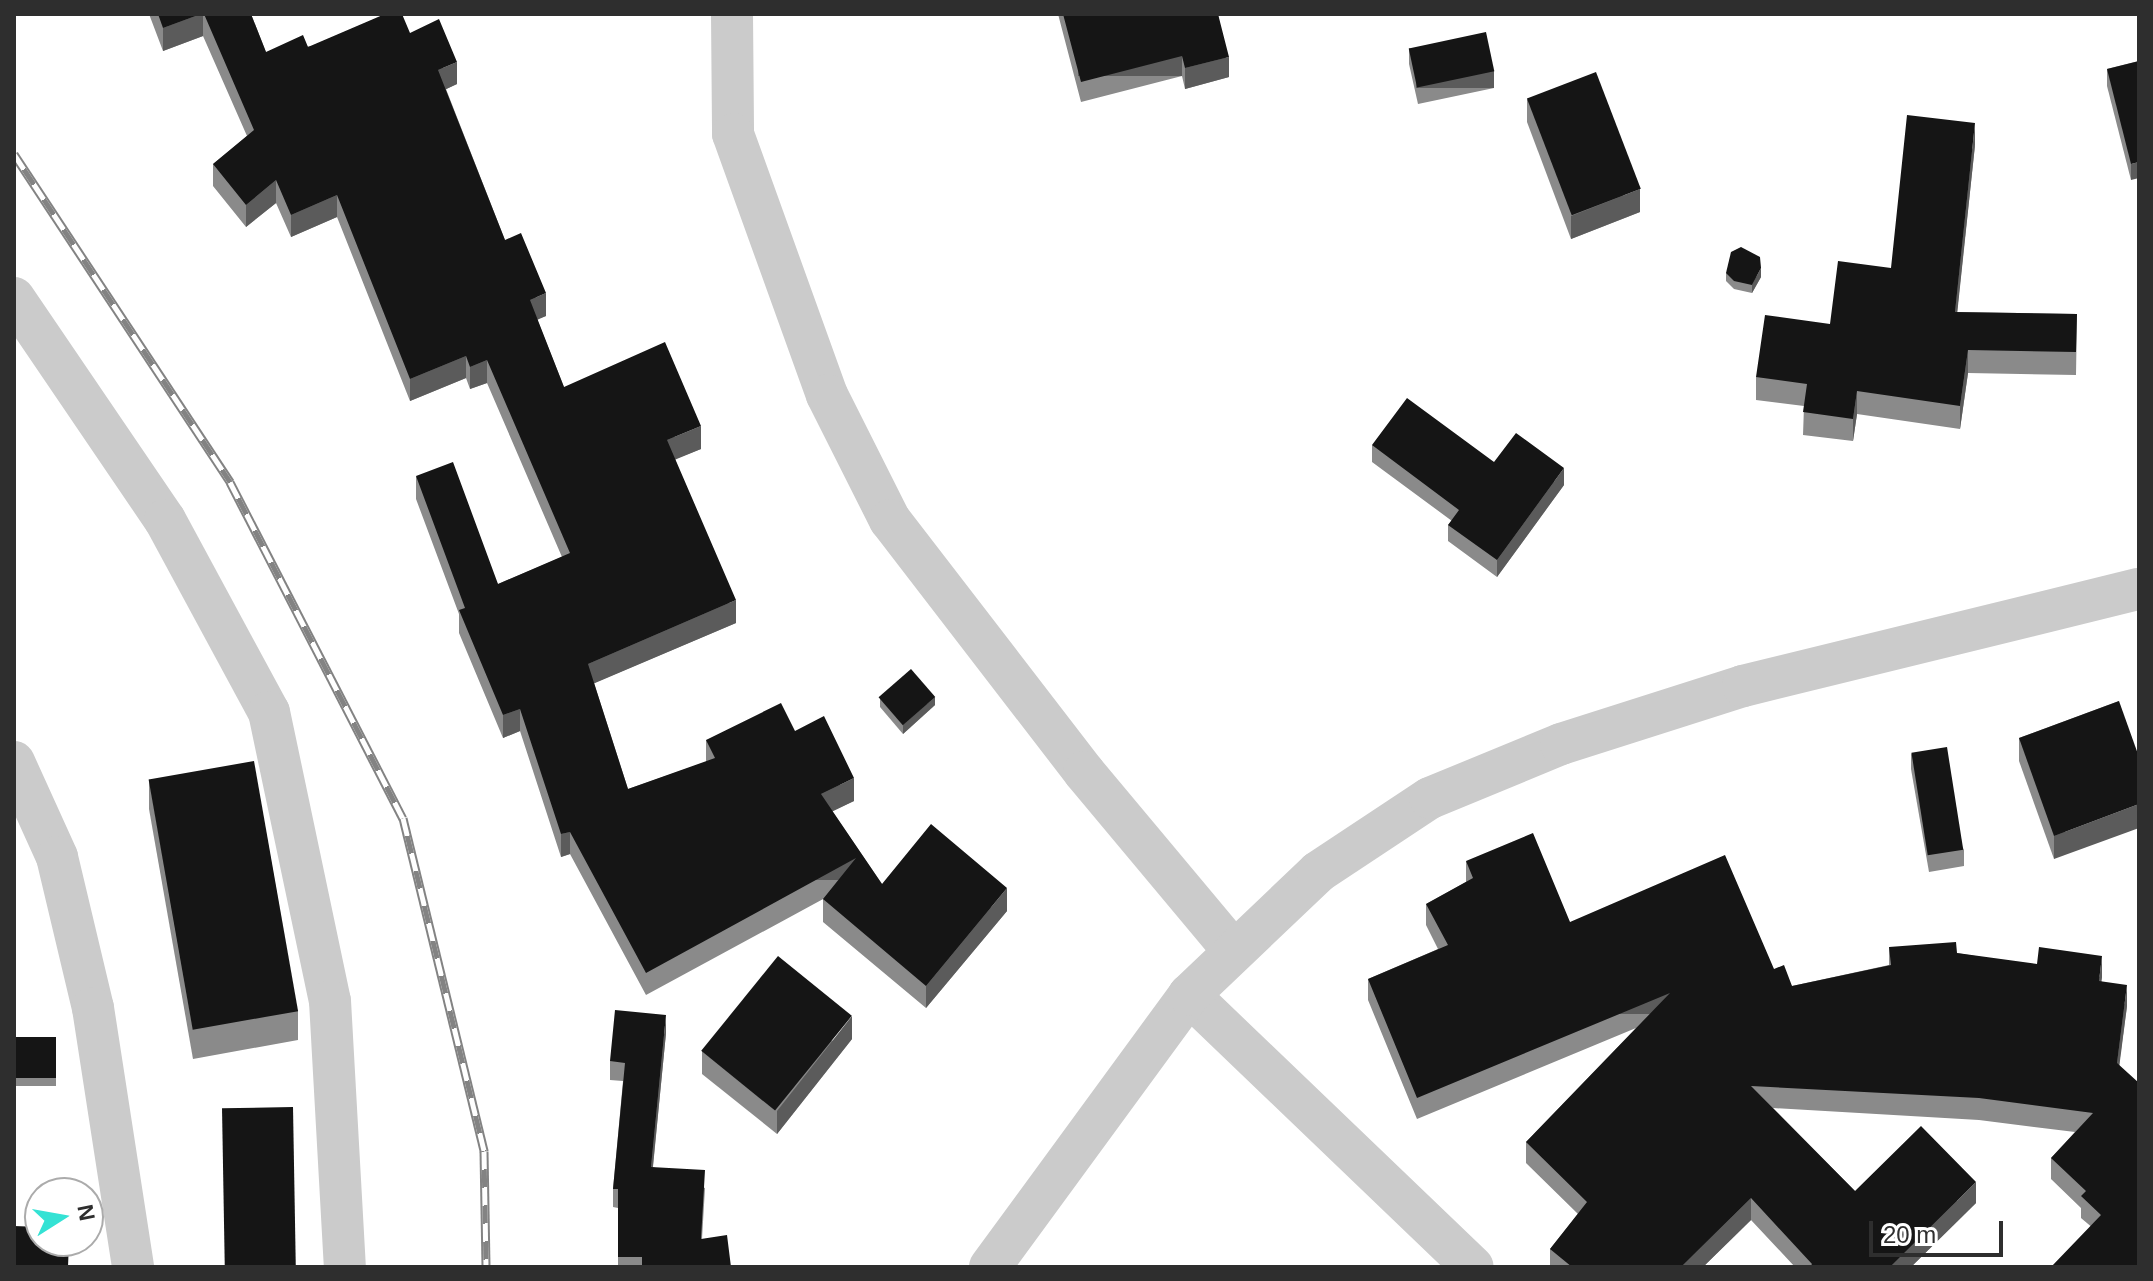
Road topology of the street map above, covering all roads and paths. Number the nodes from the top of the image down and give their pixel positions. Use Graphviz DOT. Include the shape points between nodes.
graph roads {
  1 [pos="732,14"];
  2 [pos="14,298"];
  3 [pos="2139,589"];
  4 [pos="14,762"];
  5 [pos="1233,950"];
  6 [pos="1189,995"];
  7 [pos="133,1267"];
  8 [pos="345,1267"];
  9 [pos="990,1267"];
  10 [pos="1473,1267"];
  1 -- 5 [label="street" via="733,134 827,395 890,520 1084,772"];
  2 -- 8 [label="street" via="165,520 269,712 330,1001"];
  3 -- 5 [label="street" via="1743,686 1561,744 1430,798 1318,872"];
  4 -- 7 [label="street" via="57,857 93,1008"];
  5 -- 6 [label="street"];
  6 -- 9 [label="street"];
  6 -- 10 [label="street"];
}
